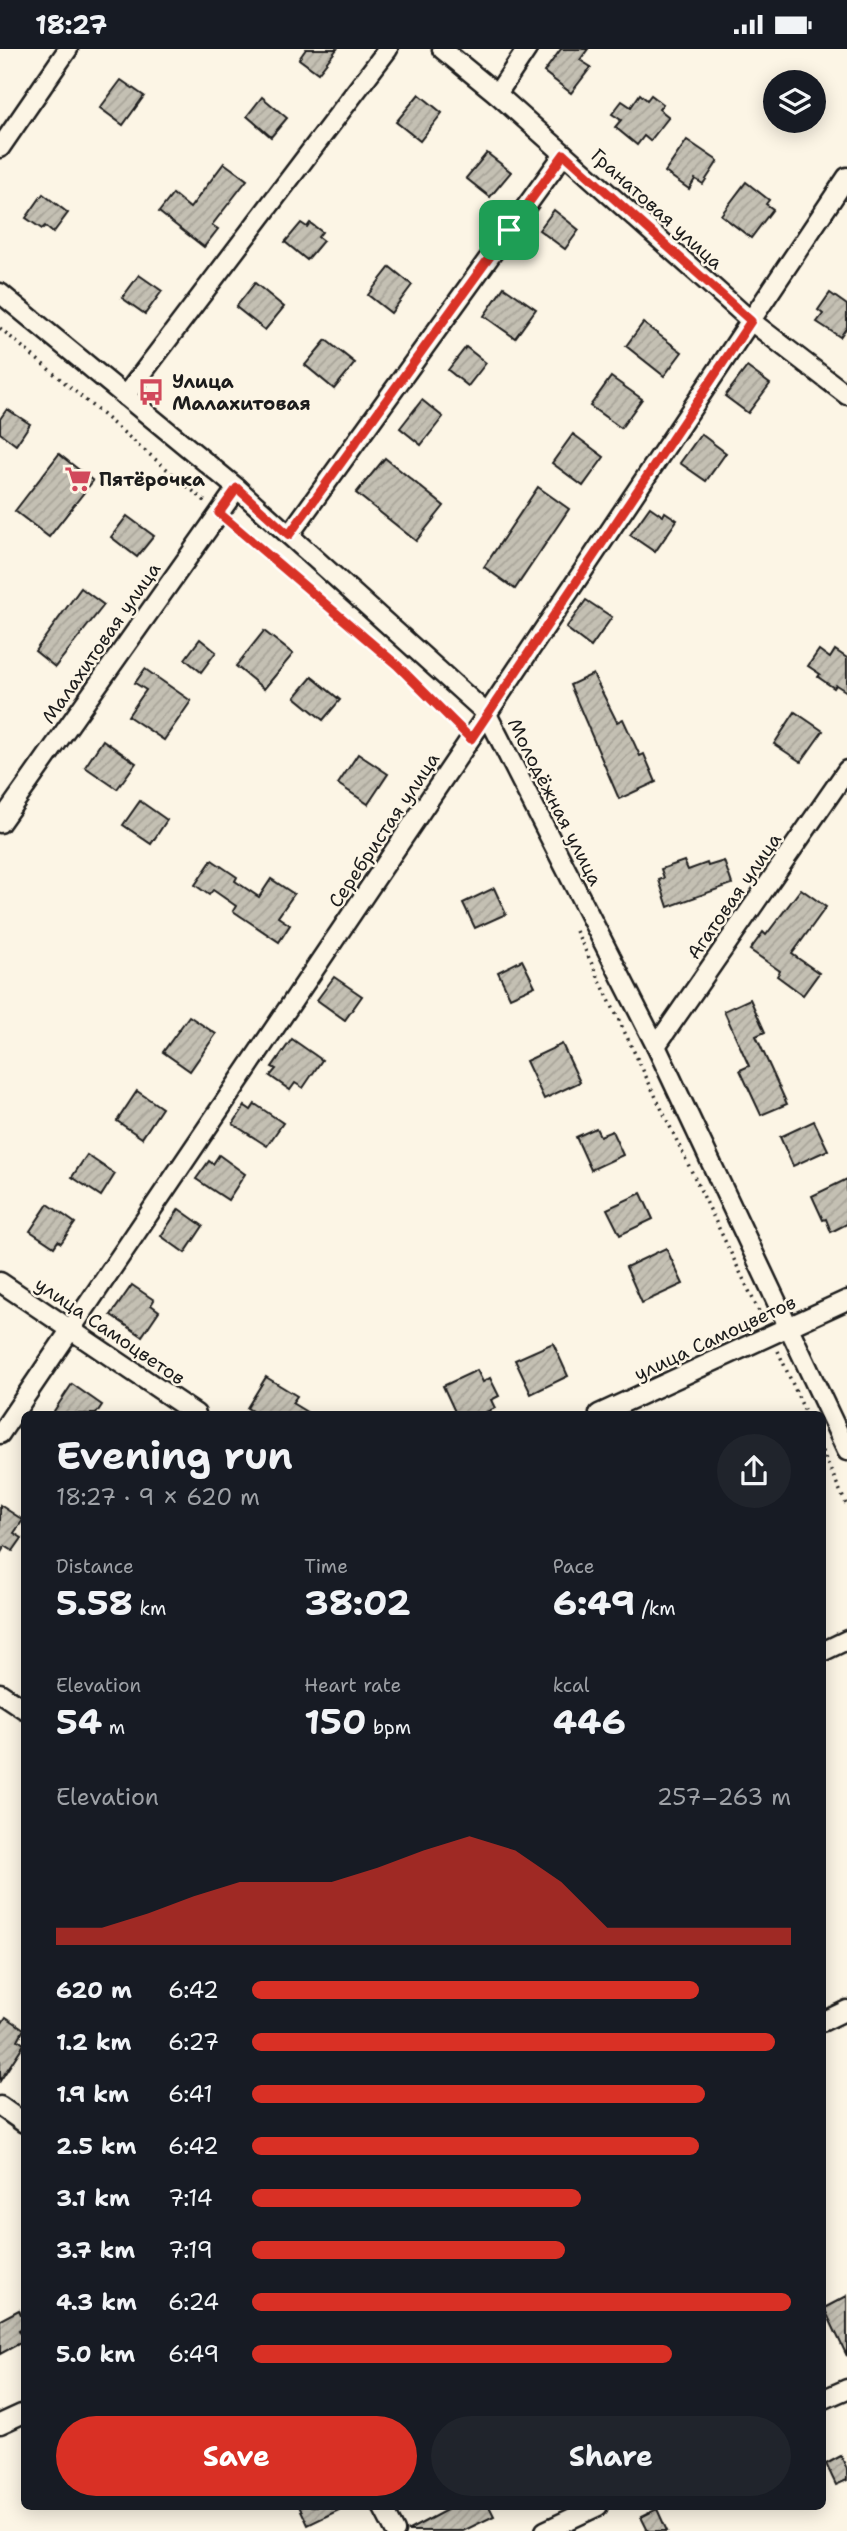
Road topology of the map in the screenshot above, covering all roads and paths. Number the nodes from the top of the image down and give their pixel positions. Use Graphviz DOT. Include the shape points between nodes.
graph roads {
  1 [pos="68,49"];
  2 [pos="388,49"];
  3 [pos="442,49"];
  4 [pos="527,49"];
  5 [pos="497,94"];
  6 [pos="0,148"];
  7 [pos="564,154"];
  8 [pos="847,177"];
  9 [pos="0,293"];
  10 [pos="751,321"];
  11 [pos="0,328"];
  12 [pos="847,395"];
  13 [pos="125,396"];
  14 [pos="237,488"];
  15 [pos="219,513"];
  16 [pos="289,535"];
  17 [pos="487,714"];
  18 [pos="471,739"];
  19 [pos="847,770"];
  20 [pos="6,800"];
  21 [pos="0,823"];
  22 [pos="572,923"];
  23 [pos="656,1046"];
  24 [pos="0,1282"];
  25 [pos="847,1300"];
  26 [pos="789,1328"];
  27 [pos="71,1329"];
  28 [pos="771,1336"];
  29 [pos="192,1411"];
  30 [pos="607,1411"];
  31 [pos="805,1411"];
  32 [pos="0,1434"];
  33 [pos="847,1451"];
  34 [pos="826,1460"];
  35 [pos="847,1506"];
  36 [pos="847,1640"];
  37 [pos="826,1650"];
  38 [pos="0,1693"];
  39 [pos="21,1707"];
  40 [pos="847,2010"];
  41 [pos="826,2020"];
  42 [pos="0,2106"];
  43 [pos="21,2121"];
  44 [pos="847,2389"];
  45 [pos="826,2398"];
  46 [pos="21,2414"];
  47 [pos="0,2424"];
  48 [pos="384,2510"];
  49 [pos="590,2510"];
  50 [pos="395,2531"];
  51 [pos="545,2531"];
  1 -- 6 [label="street"];
  2 -- 13 [label="street"];
  3 -- 5 [label="street, Гранатовая улица"];
  4 -- 5 [label="street"];
  5 -- 7 [label="street, Гранатовая улица"];
  7 -- 10 [label="street, Гранатовая улица"];
  7 -- 16 [label="street"];
  8 -- 10 [label="street, Серебристая улица"];
  9 -- 13 [label="street, Молодёжная улица"];
  10 -- 12 [label="street, Гранатовая улица"];
  10 -- 17 [label="street, Серебристая улица"];
  11 -- 15 [label="path"];
  13 -- 14 [label="street, Молодёжная улица"];
  14 -- 15 [label="street, Малахитовая улица"];
  14 -- 16 [label="street, Молодёжная улица"];
  15 -- 18 [label="path" via="397,665"];
  15 -- 20 [label="street, Малахитовая улица"];
  16 -- 17 [label="street, Молодёжная улица"];
  17 -- 18 [label="street, Серебристая улица"];
  17 -- 23 [label="street, Молодёжная улица"];
  18 -- 27 [label="street, Серебристая улица"];
  19 -- 23 [label="street, Агатовая улица"];
  20 -- 21 [label="street, Малахитовая улица"];
  22 -- 28 [label="path"];
  23 -- 26 [label="street, Молодёжная улица"];
  24 -- 27 [label="street, улица Самоцветов"];
  25 -- 26 [label="street, улица Самоцветов"];
  26 -- 28 [label="street, улица Самоцветов"];
  26 -- 33 [label="street, Молодёжная улица"];
  27 -- 29 [label="street, улица Самоцветов"];
  27 -- 32 [label="street, Серебристая улица"];
  28 -- 30 [label="street, улица Самоцветов"];
  28 -- 31 [label="path"];
  34 -- 35 [label="path"];
  36 -- 37 [label="street"];
  38 -- 39 [label="street"];
  40 -- 41 [label="street"];
  42 -- 43 [label="street"];
  44 -- 45 [label="street"];
  46 -- 47 [label="street"];
  48 -- 50 [label="street"];
  49 -- 51 [label="street"];
}
